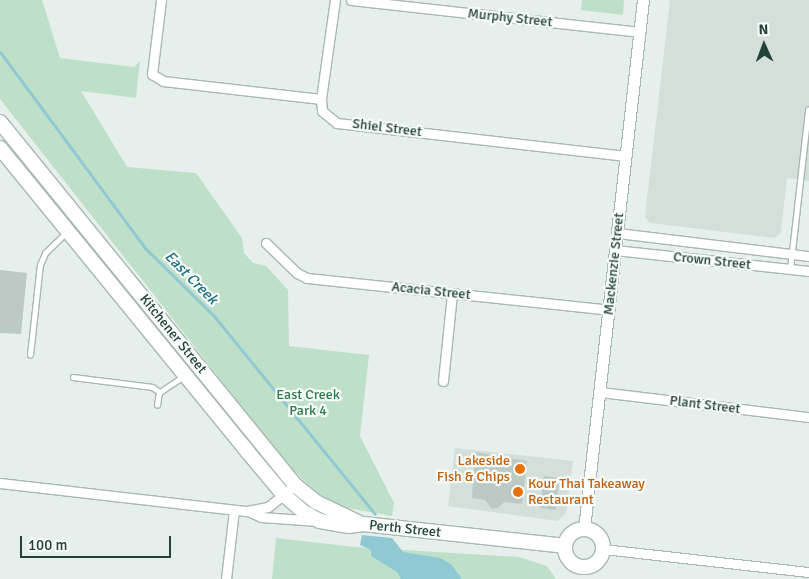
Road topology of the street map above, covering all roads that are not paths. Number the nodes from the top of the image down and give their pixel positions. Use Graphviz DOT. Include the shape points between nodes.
graph roads {
  1 [pos="160,0"];
  2 [pos="335,0"];
  3 [pos="351,0"];
  4 [pos="643,0"];
  5 [pos="640,32"];
  6 [pos="322,99"];
  7 [pos="808,110"];
  8 [pos="0,122"];
  9 [pos="0,148"];
  10 [pos="25,152"];
  11 [pos="626,156"];
  12 [pos="12,162"];
  13 [pos="68,232"];
  14 [pos="618,233"];
  15 [pos="266,243"];
  16 [pos="615,250"];
  17 [pos="792,254"];
  18 [pos="809,256"];
  19 [pos="790,269"];
  20 [pos="809,271"];
  21 [pos="452,294"];
  22 [pos="609,310"];
  23 [pos="30,355"];
  24 [pos="185,375"];
  25 [pos="73,377"];
  26 [pos="443,380"];
  27 [pos="159,392"];
  28 [pos="601,392"];
  29 [pos="158,405"];
  30 [pos="809,417"];
  31 [pos="0,483"];
  32 [pos="295,485"];
  33 [pos="283,494"];
  34 [pos="234,510"];
  35 [pos="247,511"];
  36 [pos="320,521"];
  37 [pos="363,524"];
  38 [pos="584,529"];
  39 [pos="564,546"];
  40 [pos="603,549"];
  41 [pos="809,572"];
  42 [pos="583,573"];
  43 [pos="226,579"];
  1 -- 6 [label="street" via="152,74 163,81"];
  2 -- 6 [label="street"];
  3 -- 5 [label="street, Murphy Street"];
  4 -- 5 [label="street, Mackenzie Street"];
  5 -- 11 [label="street, Mackenzie Street"];
  6 -- 11 [label="street, Shiel Street" via="322,111 337,122"];
  7 -- 17 [label="lane"];
  8 -- 10 [label="main road, Kitchener Street"];
  9 -- 12 [label="main road, Kitchener Street"];
  10 -- 12 [label="street"];
  10 -- 32 [label="main road, Kitchener Street"];
  11 -- 14 [label="street, Mackenzie Street"];
  12 -- 13 [label="main road, Kitchener Street"];
  13 -- 23 [label="lane" via="45,253 40,265"];
  13 -- 24 [label="main road, Kitchener Street"];
  14 -- 16 [label="street, Mackenzie Street"];
  14 -- 17 [label="street, Crown Street"];
  15 -- 21 [label="street, Acacia Street" via="297,273 307,278"];
  16 -- 19 [label="street, Crown Street"];
  16 -- 22 [label="street, Mackenzie Street"];
  17 -- 18 [label="street, Crown Street"];
  17 -- 19 [label="lane"];
  19 -- 20 [label="street, Crown Street"];
  21 -- 22 [label="street, Acacia Street"];
  21 -- 26 [label="street"];
  22 -- 28 [label="street, Mackenzie Street"];
  24 -- 27 [label="lane"];
  24 -- 33 [label="main road, Kitchener Street"];
  25 -- 27 [label="lane" via="152,387"];
  27 -- 29 [label="lane"];
  28 -- 30 [label="street, Plant Street"];
  28 -- 38 [label="street, Mackenzie Street"];
  31 -- 34 [label="street, Perth Street"];
  32 -- 33 [label="street, Perth Street"];
  32 -- 37 [label="main road, Kitchener Street" via="316,502"];
  33 -- 35 [label="street, Perth Street" via="268,506"];
  33 -- 36 [label="main road, Kitchener Street"];
  34 -- 35 [label="street, Perth Street"];
  34 -- 43 [label="street"];
  35 -- 36 [label="street, Perth Street" via="261,517"];
  36 -- 37 [label="main road, Perth Street" via="349,526"];
  37 -- 39 [label="main road, Perth Street"];
  38 -- 39 [label="main road" via="569,536"];
  38 -- 40 [label="main road" via="598,535"];
  39 -- 42 [label="main road" via="568,559"];
  40 -- 41 [label="street"];
  40 -- 42 [label="main road" via="595,563"];
}
